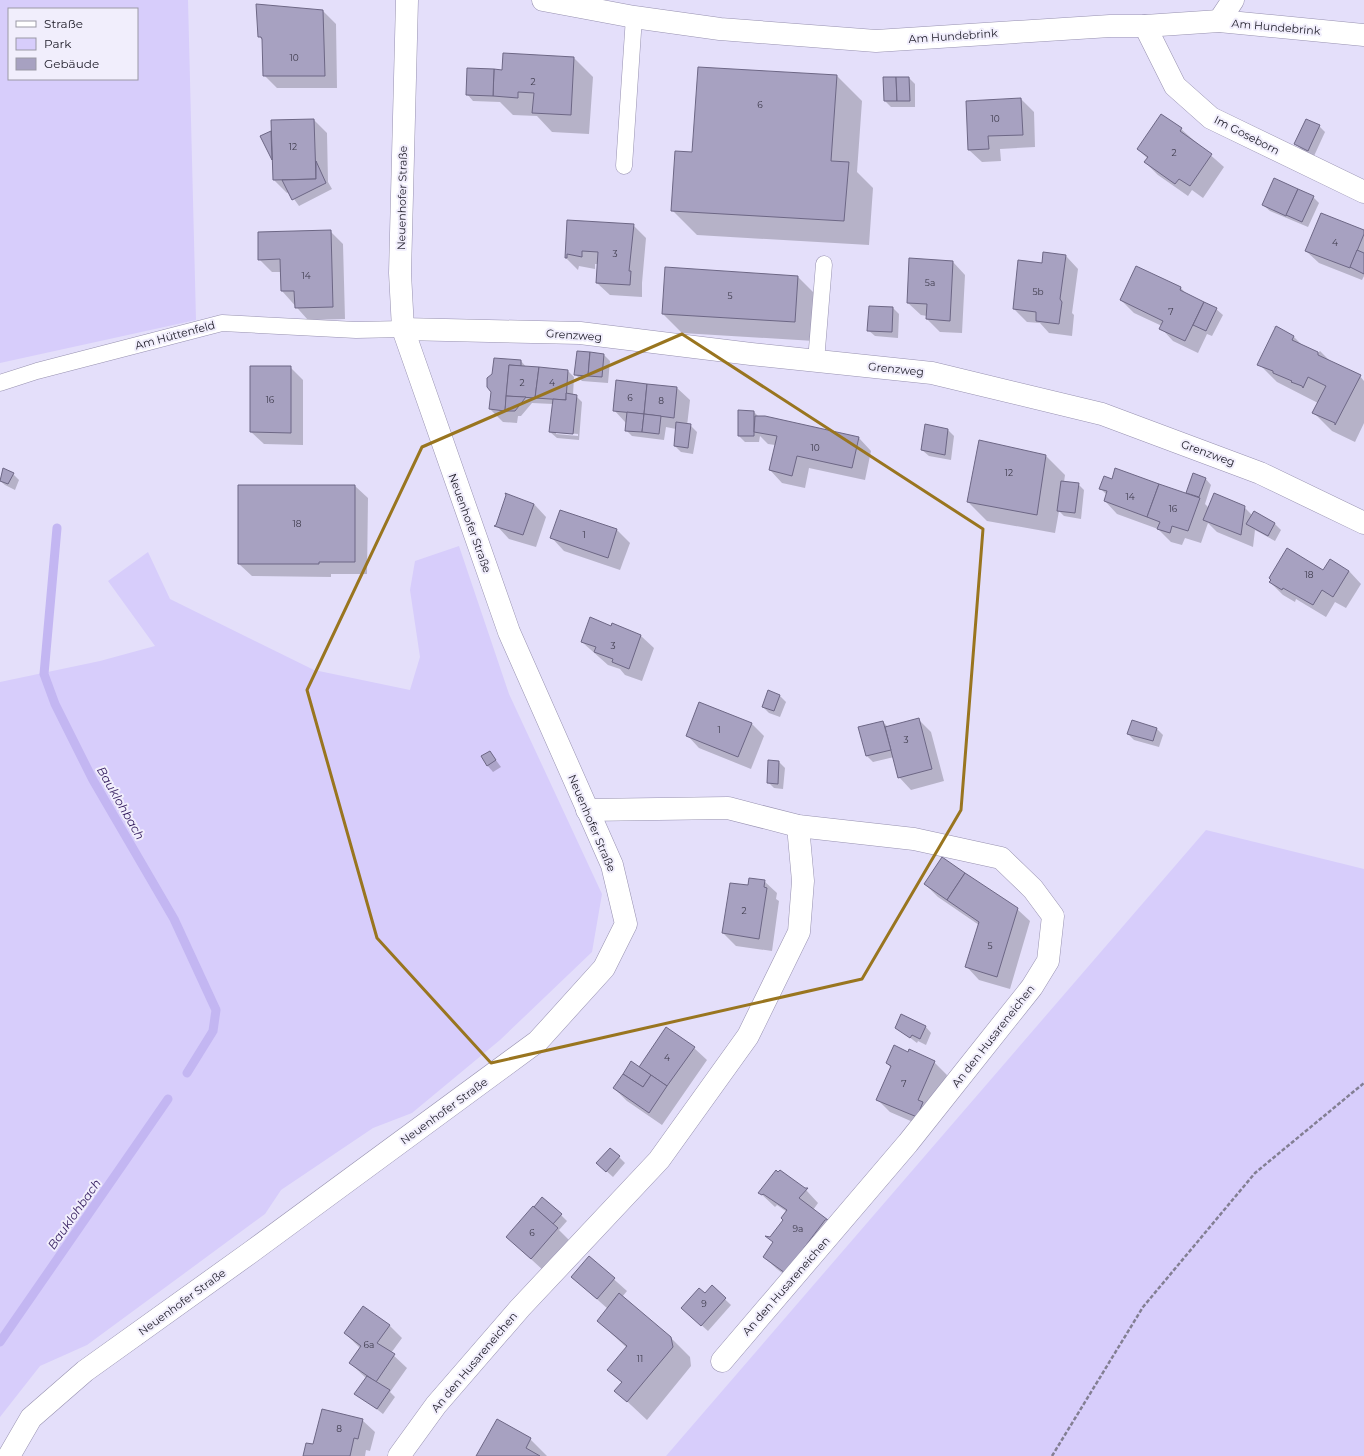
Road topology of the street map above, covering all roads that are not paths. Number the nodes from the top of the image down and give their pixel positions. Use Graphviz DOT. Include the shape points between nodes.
graph roads {
  1 [pos="407,0"];
  2 [pos="543,0"];
  3 [pos="1233,0"];
  4 [pos="634,17"];
  5 [pos="1219,21"];
  6 [pos="1145,26"];
  7 [pos="1364,35"];
  8 [pos="624,166"];
  9 [pos="1364,192"];
  10 [pos="824,264"];
  11 [pos="403,329"];
  12 [pos="816,361"];
  13 [pos="0,383"];
  14 [pos="1364,523"];
  15 [pos="587,810"];
  16 [pos="798,826"];
  17 [pos="722,1360"];
  18 [pos="9,1456"];
  19 [pos="399,1456"];
  1 -- 11 [label="street, Neuenhofer Straße" via="400,273"];
  2 -- 4 [label="street, Am Hundebrink"];
  3 -- 5 [label="street"];
  4 -- 6 [label="street, Am Hundebrink" via="720,29 876,41"];
  4 -- 8 [label="lane"];
  5 -- 6 [label="street, Am Hundebrink"];
  5 -- 7 [label="street, Am Hundebrink"];
  6 -- 9 [label="street, Im Goseborn" via="1176,86 1211,118"];
  10 -- 12 [label="lane"];
  11 -- 12 [label="street, Grenzweg" via="580,333"];
  11 -- 13 [label="lane, Am Hüttenfeld" via="356,330 222,323 36,371"];
  11 -- 15 [label="street, Neuenhofer Straße" via="509,632"];
  12 -- 14 [label="street, Grenzweg" via="932,373 1102,414 1260,473"];
  15 -- 16 [label="street, An den Husareneichen" via="728,808"];
  15 -- 18 [label="street, Neuenhofer Straße" via="612,865 626,924 604,968 538,1041 85,1371 31,1418"];
  16 -- 17 [label="street, An den Husareneichen" via="914,839 1001,858 1033,890 1053,916 1048,961 1032,987 908,1143"];
  16 -- 19 [label="street, An den Husareneichen" via="803,881 799,932 748,1036 659,1160 520,1308 436,1405"];
}
